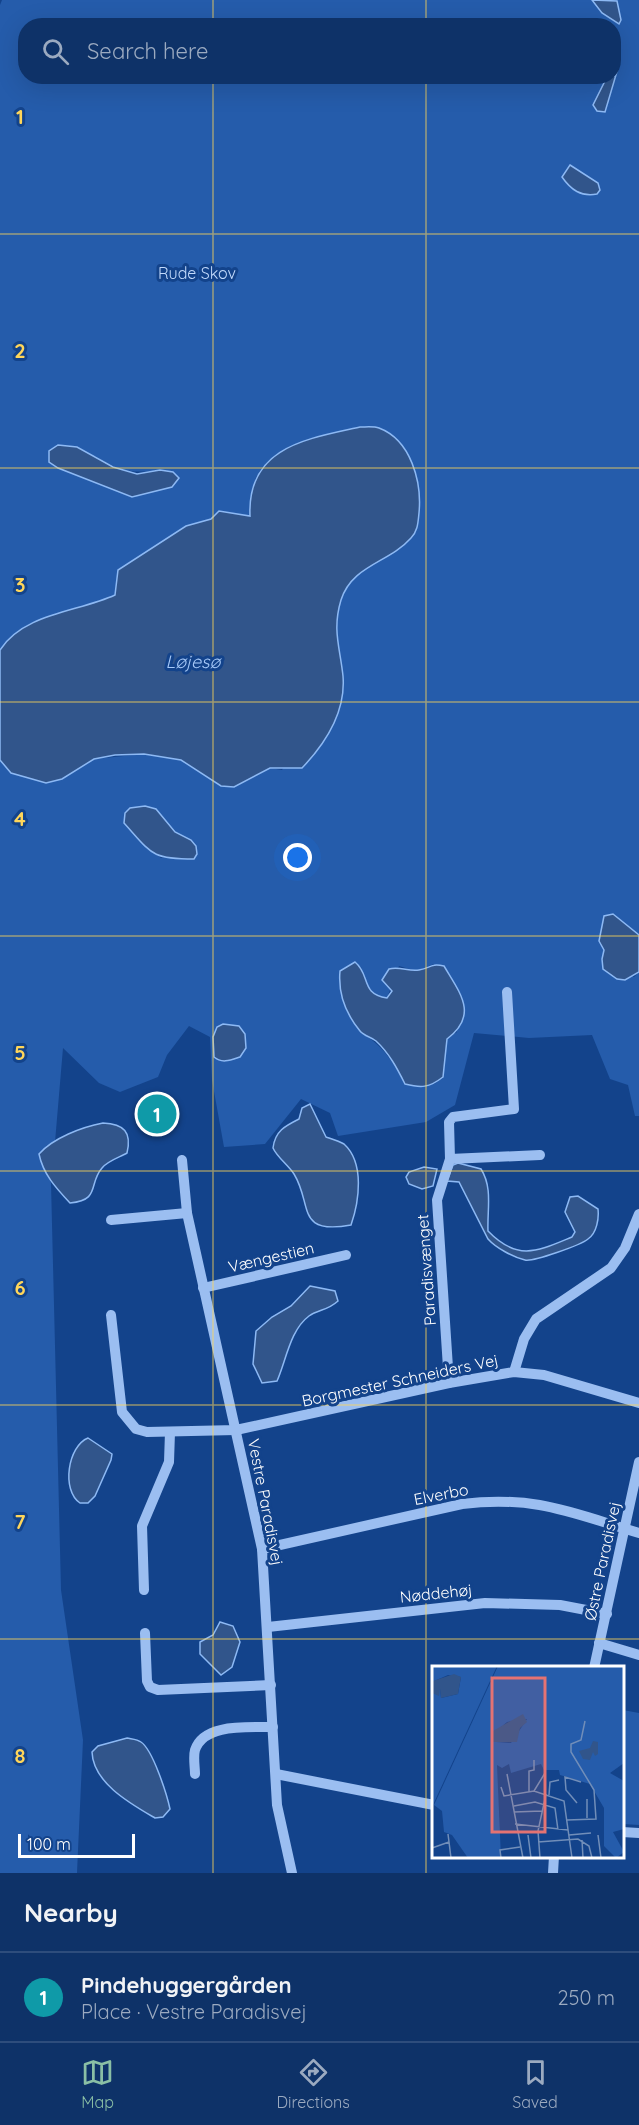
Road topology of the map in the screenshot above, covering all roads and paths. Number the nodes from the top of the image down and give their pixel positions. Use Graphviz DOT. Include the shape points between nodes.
graph roads {
  1 [pos="507,992"];
  2 [pos="540,1155"];
  3 [pos="450,1159"];
  4 [pos="182,1160"];
  5 [pos="187,1213"];
  6 [pos="639,1214"];
  7 [pos="111,1220"];
  8 [pos="345,1255"];
  9 [pos="203,1288"];
  10 [pos="111,1315"];
  11 [pos="514,1372"];
  12 [pos="449,1383"];
  13 [pos="639,1403"];
  14 [pos="236,1430"];
  15 [pos="170,1432"];
  16 [pos="639,1462"];
  17 [pos="624,1529"];
  18 [pos="639,1533"];
  19 [pos="262,1549"];
  20 [pos="144,1590"];
  21 [pos="607,1614"];
  22 [pos="268,1627"];
  23 [pos="145,1633"];
  24 [pos="600,1643"];
  25 [pos="639,1654"];
  26 [pos="594,1666"];
  27 [pos="271,1685"];
  28 [pos="273,1727"];
  29 [pos="195,1774"];
  30 [pos="276,1774"];
  31 [pos="432,1805"];
  32 [pos="624,1832"];
  33 [pos="639,1833"];
  34 [pos="554,1858"];
  35 [pos="292,1873"];
  36 [pos="553,1873"];
  1 -- 3 [label="street, Paradisvænget" via="514,1108 453,1117 449,1122"];
  2 -- 3 [label="street"];
  3 -- 12 [label="street, Paradisvænget" via="437,1200"];
  4 -- 5 [label="street, Vestre Paradisvej"];
  5 -- 7 [label="street"];
  5 -- 9 [label="street, Vestre Paradisvej"];
  6 -- 11 [label="street" via="625,1248 611,1268 536,1319 524,1339"];
  8 -- 9 [label="street, Vængestien"];
  9 -- 14 [label="street, Vestre Paradisvej"];
  10 -- 15 [label="street, Borgmester Schneiders Vej" via="122,1412 136,1429"];
  11 -- 12 [label="street, Borgmester Schneiders Vej"];
  11 -- 13 [label="street, Borgmester Schneiders Vej" via="544,1376"];
  12 -- 14 [label="street, Borgmester Schneiders Vej"];
  14 -- 15 [label="street, Borgmester Schneiders Vej"];
  14 -- 19 [label="street, Vestre Paradisvej"];
  15 -- 20 [label="street" via="169,1462 142,1526"];
  16 -- 17 [label="street, Østre Paradisvej"];
  17 -- 18 [label="street, Elverbo"];
  17 -- 19 [label="street, Elverbo" via="542,1504 495,1500"];
  17 -- 21 [label="street, Østre Paradisvej"];
  19 -- 22 [label="street, Vestre Paradisvej"];
  21 -- 22 [label="street, Nøddehøj" via="560,1605 485,1603"];
  21 -- 24 [label="street, Østre Paradisvej"];
  22 -- 27 [label="street, Vestre Paradisvej"];
  23 -- 27 [label="street" via="150,1687 158,1690"];
  24 -- 25 [label="street"];
  24 -- 26 [label="street, Østre Paradisvej"];
  27 -- 28 [label="street, Vestre Paradisvej"];
  28 -- 29 [label="street" via="209,1734 195,1752"];
  28 -- 30 [label="street, Vestre Paradisvej"];
  30 -- 31 [label="street"];
  30 -- 35 [label="street, Vestre Paradisvej" via="280,1823"];
  32 -- 33 [label="street"];
  34 -- 36 [label="street"];
}
